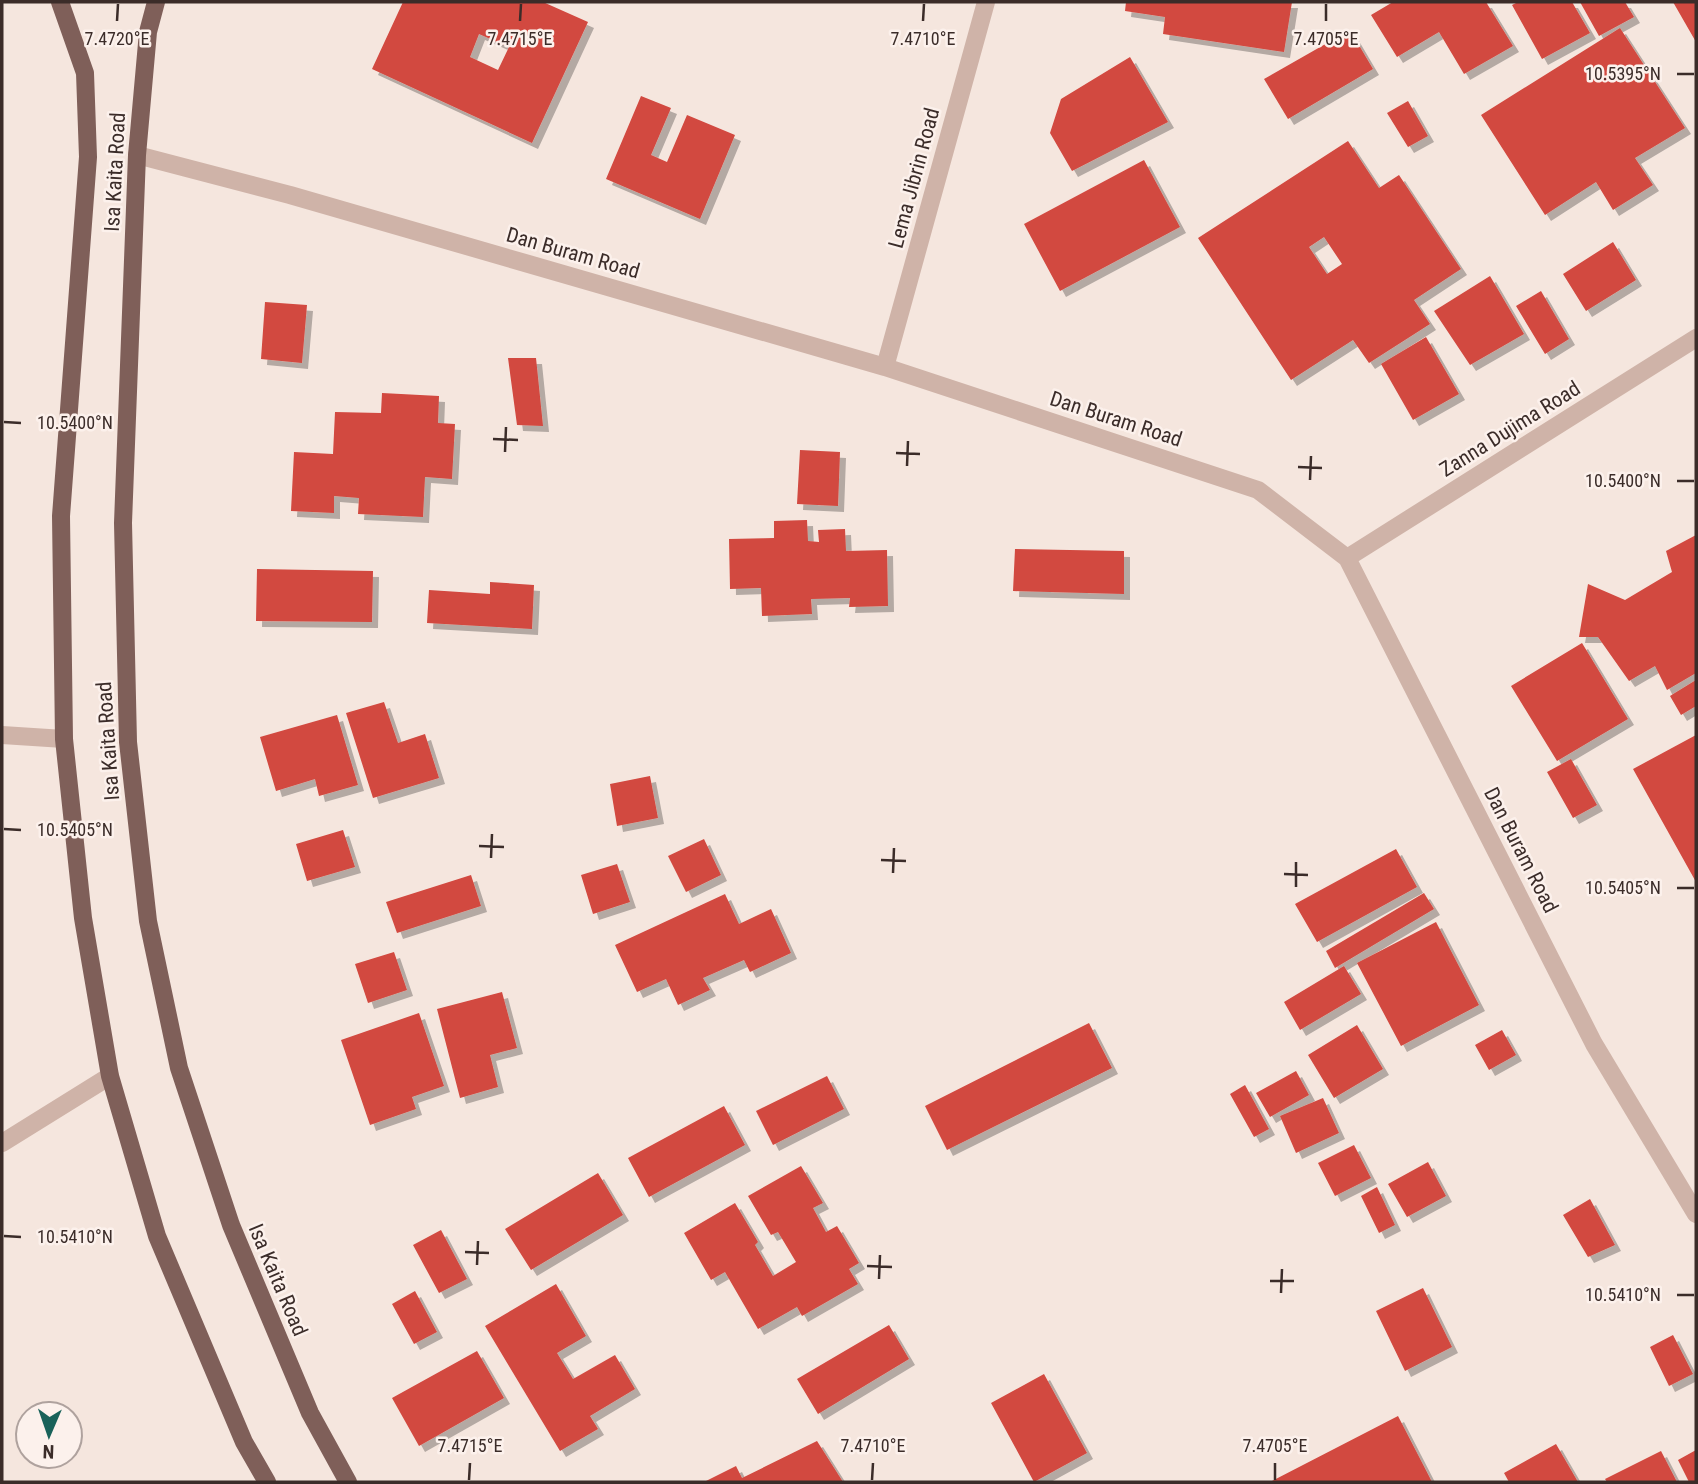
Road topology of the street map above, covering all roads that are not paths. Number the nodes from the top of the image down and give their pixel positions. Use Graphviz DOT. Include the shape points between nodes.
graph roads {
  1 [pos="60,2"];
  2 [pos="156,2"];
  3 [pos="986,2"];
  4 [pos="137,155"];
  5 [pos="1696,338"];
  6 [pos="885,367"];
  7 [pos="1347,558"];
  8 [pos="2,736"];
  9 [pos="64,739"];
  10 [pos="110,1076"];
  11 [pos="2,1143"];
  12 [pos="1696,1214"];
  13 [pos="267,1482"];
  14 [pos="348,1482"];
  1 -- 9 [label="main road, Isa Kaita Road" via="85,73 89,157 61,516"];
  2 -- 4 [label="main road, Isa Kaita Road" via="148,32"];
  3 -- 6 [label="street, Lema Jibrin Road"];
  4 -- 6 [label="street, Dan Buram Road"];
  4 -- 14 [label="main road, Isa Kaita Road" via="123,523 128,742 148,920 179,1068 231,1226 310,1413"];
  5 -- 7 [label="street, Zanna Dujima Road"];
  6 -- 7 [label="street, Dan Buram Road" via="1258,490"];
  7 -- 12 [label="street, Dan Buram Road" via="1594,1044"];
  8 -- 9 [label="street"];
  9 -- 10 [label="main road, Isa Kaita Road" via="83,918"];
  10 -- 11 [label="street"];
  10 -- 13 [label="main road, Isa Kaita Road" via="157,1236 244,1442"];
}
